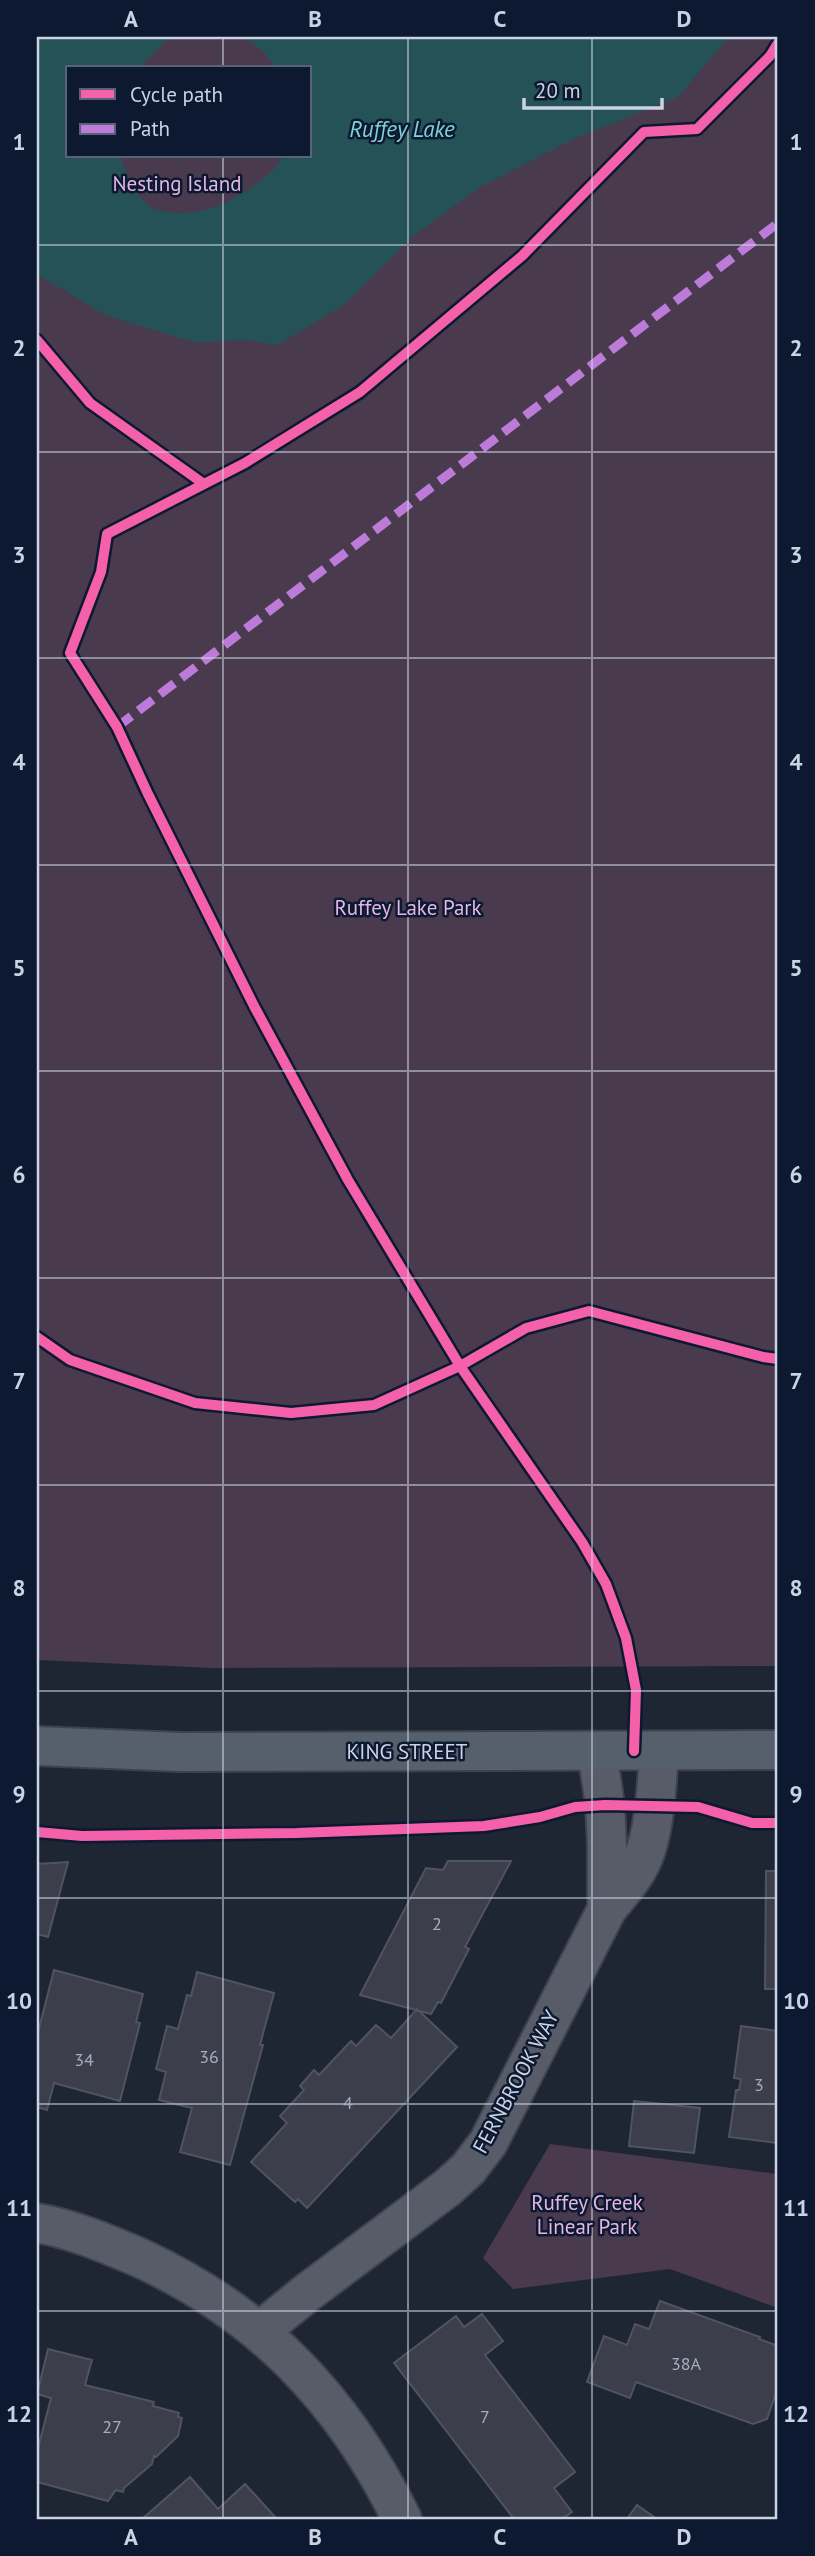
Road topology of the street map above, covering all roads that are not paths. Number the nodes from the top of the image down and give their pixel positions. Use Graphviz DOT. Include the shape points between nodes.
graph roads {
  1 [pos="37,1745"];
  2 [pos="778,1750"];
  3 [pos="597,1751"];
  4 [pos="659,1751"];
  5 [pos="607,1909"];
  6 [pos="37,2223"];
  7 [pos="260,2331"];
  8 [pos="402,2519"];
  1 -- 3 [label="main road, KING STREET" via="181,1752"];
  2 -- 4 [label="main road, KING STREET"];
  3 -- 4 [label="main road, KING STREET"];
  3 -- 5 [label="street, FERNBROOK WAY" via="607,1847"];
  4 -- 5 [label="street, FERNBROOK WAY" via="655,1806 643,1859"];
  5 -- 7 [label="street, FERNBROOK WAY" via="488,2143 468,2169"];
  6 -- 7 [label="street" via="99,2240 173,2273"];
  7 -- 8 [label="street" via="328,2399 364,2449"];
}
